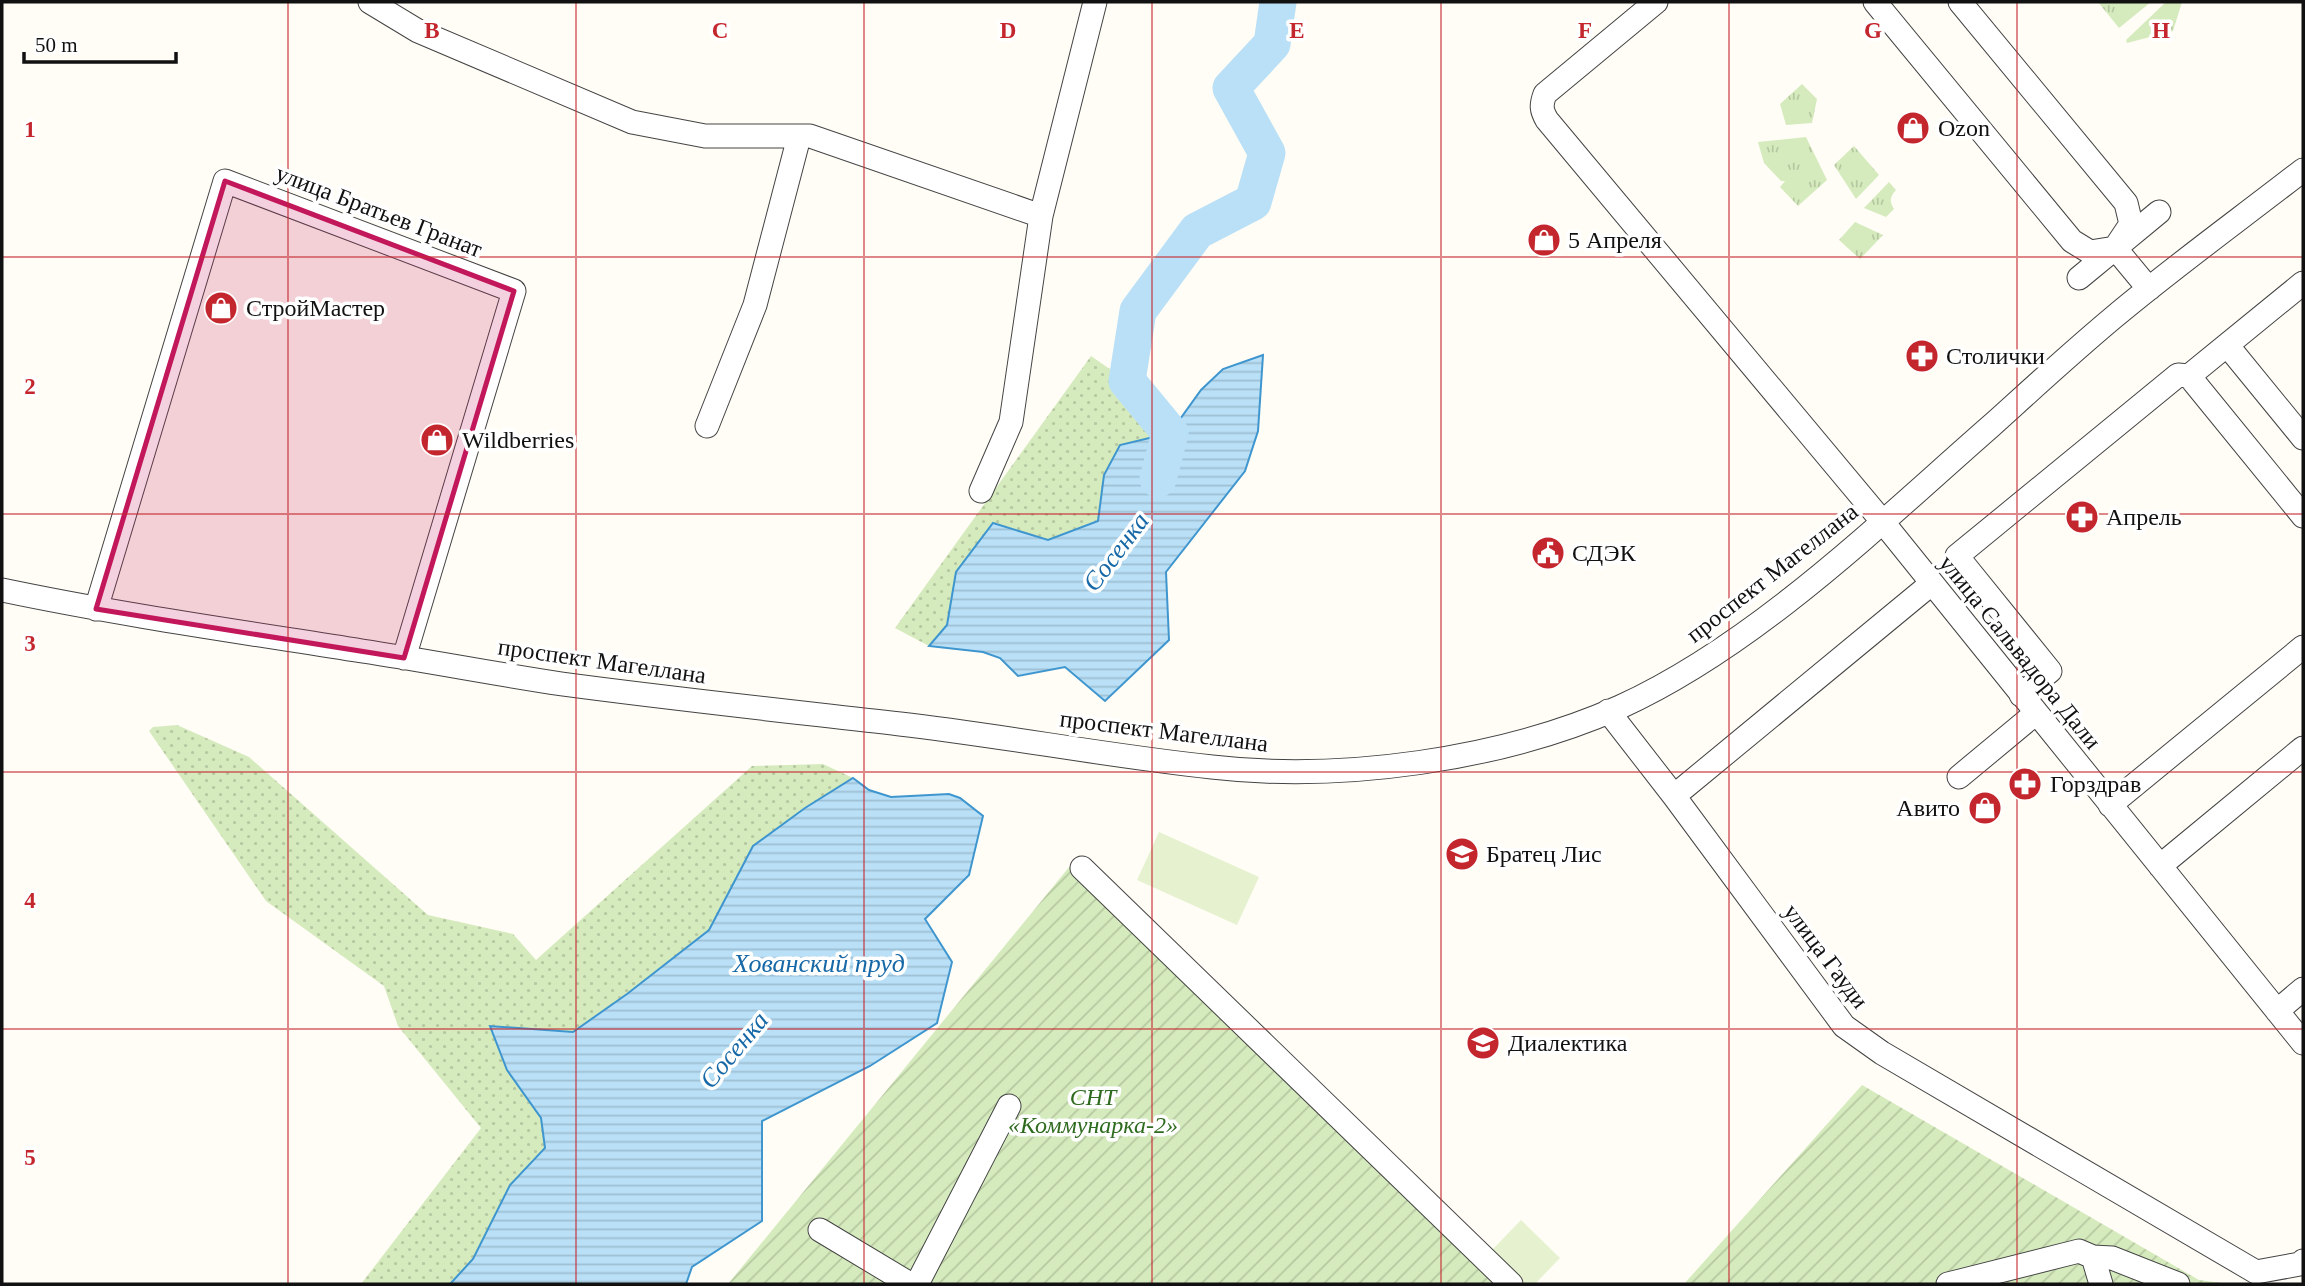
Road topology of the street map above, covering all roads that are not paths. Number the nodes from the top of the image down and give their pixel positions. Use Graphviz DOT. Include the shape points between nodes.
graph roads {
  1 [pos="370,2"];
  2 [pos="1095,2"];
  3 [pos="1656,2"];
  4 [pos="1875,2"];
  5 [pos="1960,2"];
  6 [pos="799,137"];
  7 [pos="2303,170"];
  8 [pos="2159,212"];
  9 [pos="1041,216"];
  10 [pos="2115,248"];
  11 [pos="2079,278"];
  12 [pos="2303,283"];
  13 [pos="2149,289"];
  14 [pos="2227,345"];
  15 [pos="2189,376"];
  16 [pos="707,426"];
  17 [pos="2303,438"];
  18 [pos="981,491"];
  19 [pos="2303,516"];
  20 [pos="1882,522"];
  21 [pos="1931,584"];
  22 [pos="2,590"];
  23 [pos="96,610"];
  24 [pos="2303,647"];
  25 [pos="404,658"];
  26 [pos="2021,695"];
  27 [pos="1608,712"];
  28 [pos="2036,713"];
  29 [pos="2303,748"];
  30 [pos="1959,777"];
  31 [pos="1674,796"];
  32 [pos="2110,805"];
  33 [pos="2160,866"];
  34 [pos="1082,868"];
  35 [pos="2303,989"];
  36 [pos="2277,1010"];
  37 [pos="2303,1043"];
  38 [pos="1009,1106"];
  39 [pos="820,1230"];
  40 [pos="2093,1257"];
  41 [pos="2303,1261"];
  42 [pos="910,1284"];
  43 [pos="917,1284"];
  44 [pos="1511,1284"];
  45 [pos="1948,1284"];
  46 [pos="2101,1284"];
  47 [pos="2178,1284"];
  1 -- 6 [label="street" via="418,31 632,122 705,136"];
  2 -- 9 [label="street"];
  3 -- 20 [label="street, улица Сальвадора Дали" via="1545,94 1542,111"];
  4 -- 10 [label="street" via="2072,241 2090,252"];
  5 -- 10 [label="street" via="2126,203 2131,224"];
  6 -- 9 [label="street" via="810,136"];
  6 -- 16 [label="street" via="755,305"];
  7 -- 13 [label="street, проспект Магеллана"];
  8 -- 10 [label="street"];
  9 -- 18 [label="street" via="1011,422"];
  10 -- 11 [label="street"];
  10 -- 13 [label="street"];
  12 -- 14 [label="street"];
  13 -- 20 [label="street, проспект Магеллана"];
  14 -- 15 [label="street"];
  14 -- 17 [label="street"];
  15 -- 19 [label="street"];
  15 -- 26 [label="street" via="2178,375 1957,556 2050,671"];
  20 -- 21 [label="street, улица Сальвадора Дали"];
  20 -- 27 [label="street, проспект Магеллана" via="1740,636 1662,686"];
  21 -- 26 [label="street, улица Сальвадора Дали"];
  21 -- 31 [label="street"];
  22 -- 23 [label="street, проспект Магеллана"];
  23 -- 25 [label="street, проспект Магеллана"];
  23 -- 25 [label="street, улица Братьев Гранат" via="225,181 514,291"];
  24 -- 32 [label="street"];
  25 -- 27 [label="street, проспект Магеллана" via="728,706 1266,771 1366,768 1474,753"];
  26 -- 28 [label="street, улица Сальвадора Дали"];
  27 -- 31 [label="street, улица Гауди"];
  28 -- 30 [label="street"];
  28 -- 32 [label="street, улица Сальвадора Дали"];
  29 -- 33 [label="street"];
  31 -- 41 [label="street, улица Гауди" via="1844,1026 1882,1053 2256,1272"];
  32 -- 33 [label="street, улица Сальвадора Дали"];
  33 -- 36 [label="street, улица Сальвадора Дали"];
  34 -- 44 [label="street"];
  35 -- 36 [label="street"];
  36 -- 37 [label="street, улица Сальвадора Дали"];
  38 -- 43 [label="street"];
  39 -- 42 [label="street"];
  40 -- 45 [label="street" via="2079,1251"];
  40 -- 46 [label="street"];
  40 -- 47 [label="street" via="2112,1258"];
}
